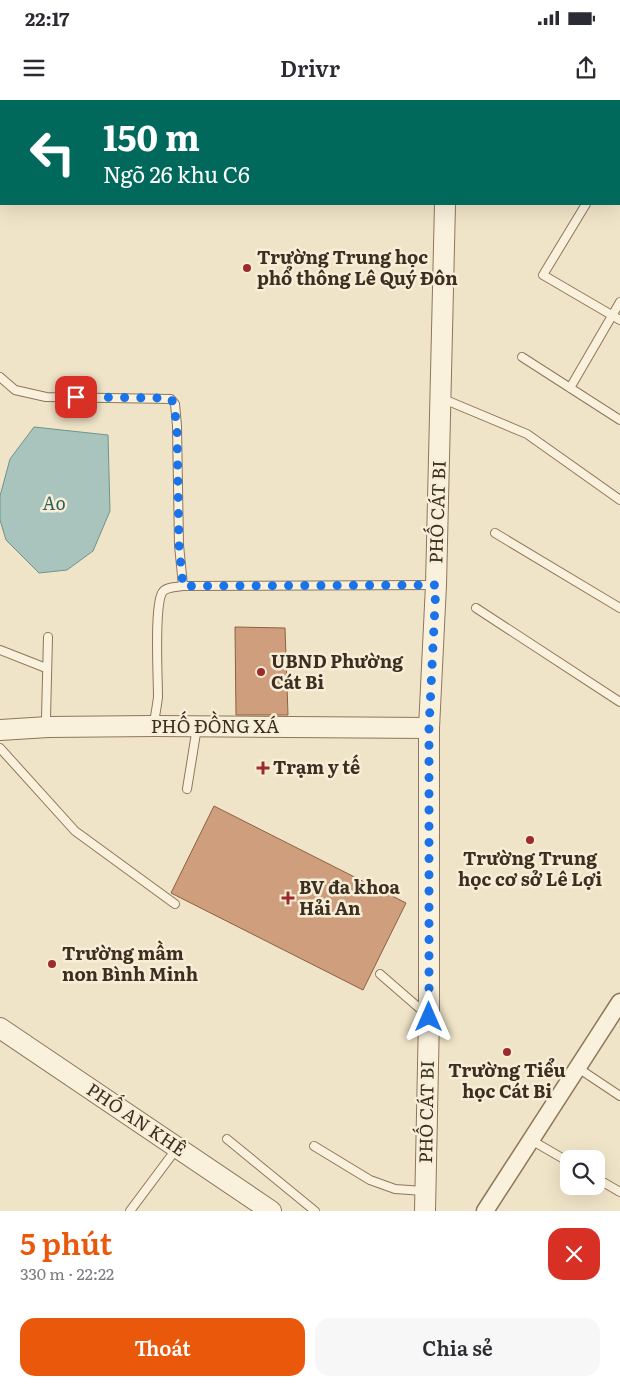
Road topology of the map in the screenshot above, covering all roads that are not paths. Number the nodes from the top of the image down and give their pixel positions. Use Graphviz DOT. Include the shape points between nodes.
graph roads {
  1 [pos="445,205"];
  2 [pos="585,205"];
  3 [pos="620,302"];
  4 [pos="616,318"];
  5 [pos="522,357"];
  6 [pos="0,377"];
  7 [pos="570,388"];
  8 [pos="441,398"];
  9 [pos="620,420"];
  10 [pos="620,500"];
  11 [pos="495,533"];
  12 [pos="436,585"];
  13 [pos="183,586"];
  14 [pos="476,608"];
  15 [pos="620,608"];
  16 [pos="48,637"];
  17 [pos="0,650"];
  18 [pos="46,668"];
  19 [pos="620,702"];
  20 [pos="154,726"];
  21 [pos="48,727"];
  22 [pos="197,727"];
  23 [pos="429,728"];
  24 [pos="0,730"];
  25 [pos="0,748"];
  26 [pos="187,789"];
  27 [pos="175,904"];
  28 [pos="380,974"];
  29 [pos="620,1003"];
  30 [pos="429,1017"];
  31 [pos="0,1028"];
  32 [pos="578,1068"];
  33 [pos="620,1096"];
  34 [pos="227,1139"];
  35 [pos="531,1140"];
  36 [pos="314,1146"];
  37 [pos="178,1148"];
  38 [pos="560,1157"];
  39 [pos="605,1183"];
  40 [pos="620,1192"];
  41 [pos="425,1201"];
  42 [pos="130,1211"];
  43 [pos="271,1211"];
  44 [pos="315,1211"];
  45 [pos="485,1211"];
  1 -- 8 [label="street, PHỐ CÁT BI"];
  2 -- 4 [label="lane" via="543,275"];
  3 -- 4 [label="lane"];
  4 -- 7 [label="lane"];
  5 -- 7 [label="lane"];
  6 -- 13 [label="lane" via="15,390 46,397 171,399 177,426"];
  7 -- 9 [label="lane"];
  8 -- 10 [label="lane" via="527,434"];
  8 -- 12 [label="street, PHỐ CÁT BI"];
  11 -- 15 [label="lane"];
  12 -- 13 [label="lane"];
  12 -- 23 [label="street, PHỐ CÁT BI"];
  13 -- 20 [label="lane" via="166,589 161,597 158,699"];
  14 -- 19 [label="lane"];
  16 -- 18 [label="lane"];
  17 -- 18 [label="lane"];
  18 -- 21 [label="lane"];
  20 -- 21 [label="street, PHỐ ĐỒNG XÁ"];
  20 -- 22 [label="street, PHỐ ĐỒNG XÁ"];
  21 -- 24 [label="street, PHỐ ĐỒNG XÁ"];
  22 -- 23 [label="street, PHỐ ĐỒNG XÁ"];
  22 -- 26 [label="lane"];
  23 -- 30 [label="street, PHỐ CÁT BI"];
  25 -- 27 [label="lane" via="75,831"];
  28 -- 30 [label="lane"];
  29 -- 32 [label="street"];
  30 -- 41 [label="street, PHỐ CÁT BI"];
  31 -- 37 [label="street, PHỐ AN KHÊ"];
  32 -- 33 [label="lane"];
  32 -- 35 [label="street"];
  34 -- 44 [label="lane"];
  35 -- 38 [label="lane"];
  35 -- 45 [label="street"];
  36 -- 41 [label="lane" via="370,1180"];
  37 -- 42 [label="lane"];
  37 -- 43 [label="street, PHỐ AN KHÊ"];
  39 -- 40 [label="lane"];
}
